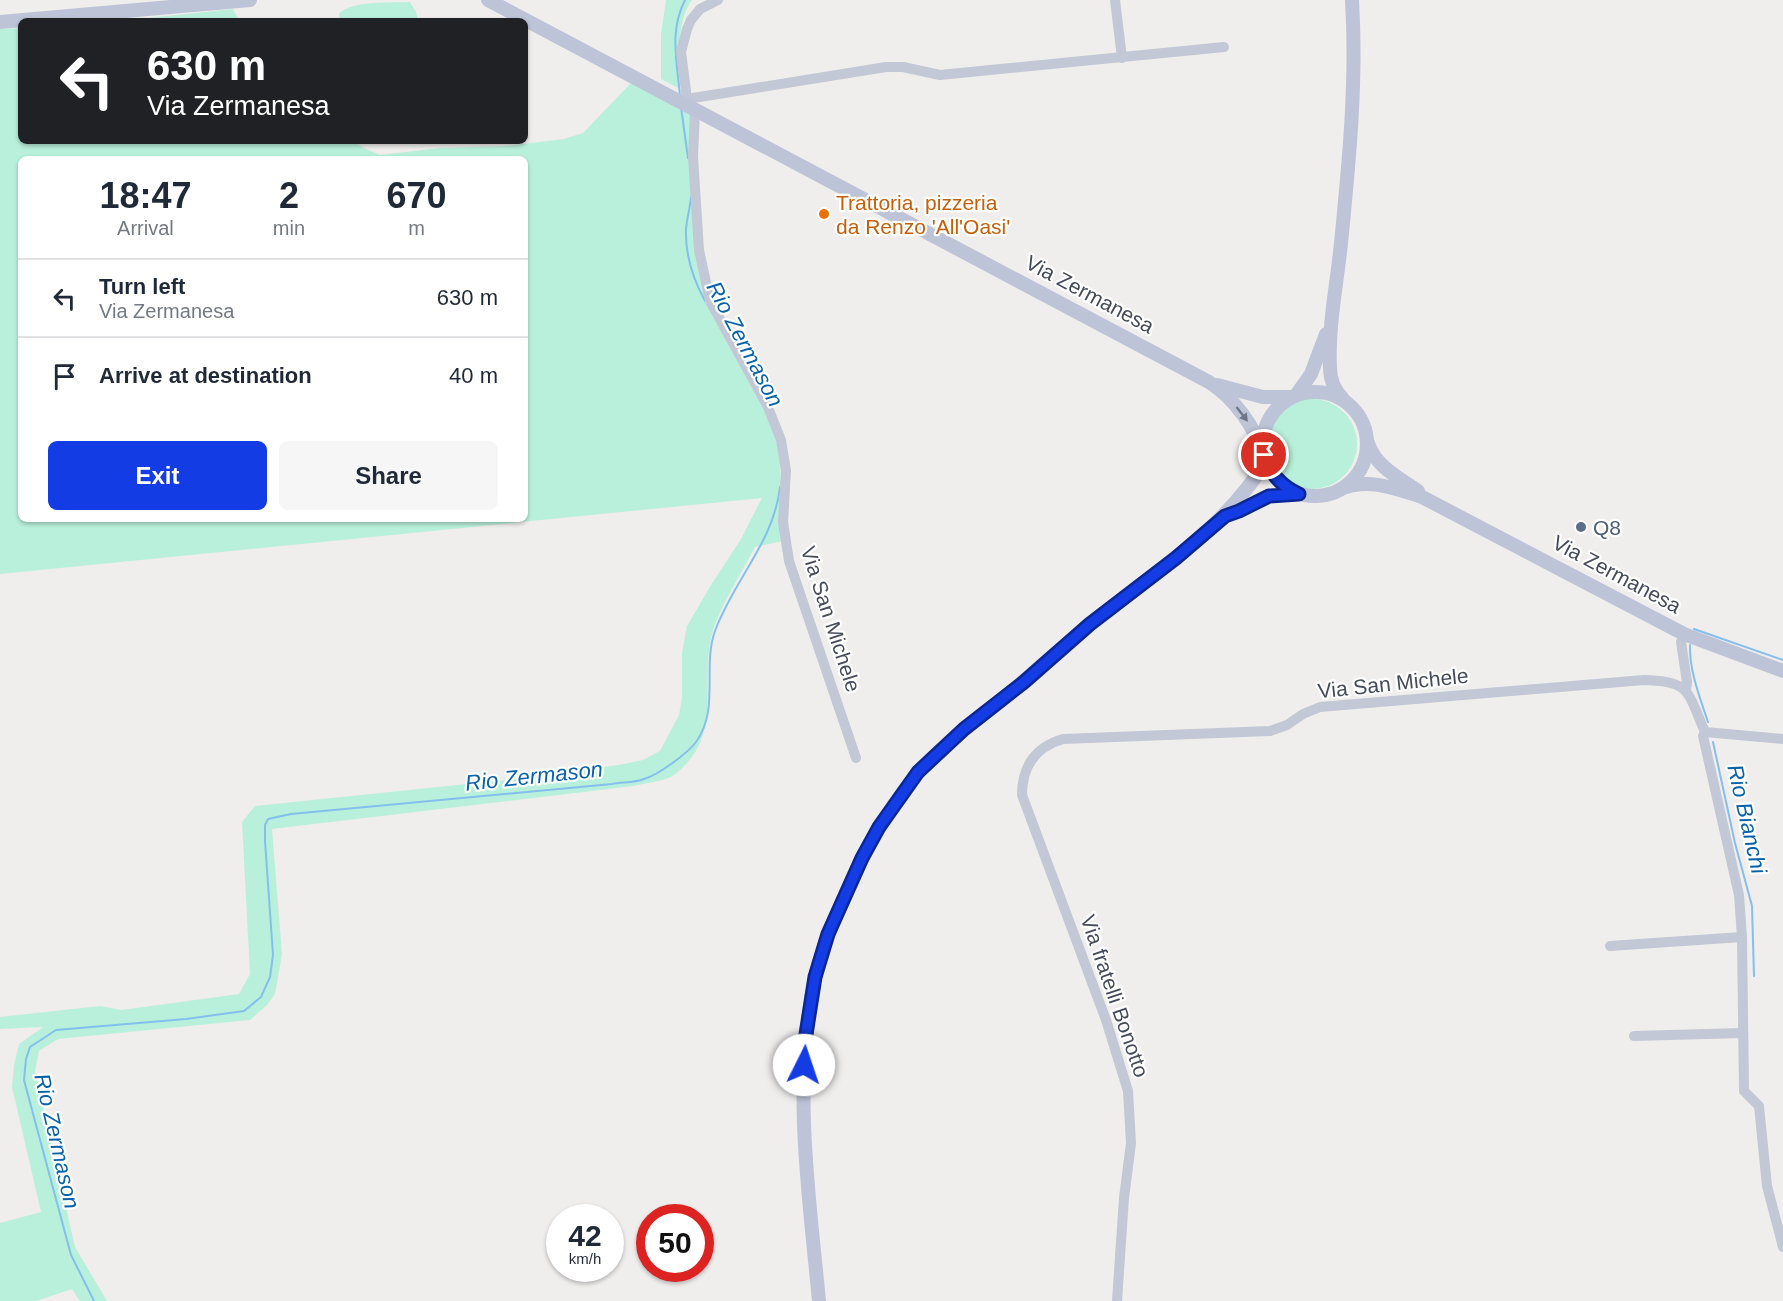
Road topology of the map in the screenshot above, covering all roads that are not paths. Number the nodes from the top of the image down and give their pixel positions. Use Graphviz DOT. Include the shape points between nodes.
graph roads {
  1 [pos="250,0"];
  2 [pos="488,0"];
  3 [pos="718,0"];
  4 [pos="1115,0"];
  5 [pos="1352,0"];
  6 [pos="45,18"];
  7 [pos="522,18"];
  8 [pos="18,20"];
  9 [pos="528,21"];
  10 [pos="0,22"];
  11 [pos="1224,47"];
  12 [pos="1122,58"];
  13 [pos="685,103"];
  14 [pos="1332,312"];
  15 [pos="1209,382"];
  16 [pos="1294,395"];
  17 [pos="1343,399"];
  18 [pos="1366,436"];
  19 [pos="1265,458"];
  20 [pos="1343,488"];
  21 [pos="1299,494"];
  22 [pos="1437,503"];
  23 [pos="1225,516"];
  24 [pos="1681,642"];
  25 [pos="1783,671"];
  26 [pos="1686,690"];
  27 [pos="1706,732"];
  28 [pos="1783,739"];
  29 [pos="1037,752"];
  30 [pos="856,758"];
  31 [pos="1742,938"];
  32 [pos="1610,946"];
  33 [pos="1743,1034"];
  34 [pos="1634,1036"];
  35 [pos="1783,1247"];
  36 [pos="819,1301"];
  37 [pos="1117,1301"];
  1 -- 6 [label="main road"];
  2 -- 7 [label="main road, Via Zermanesa"];
  3 -- 13 [label="street" via="700,9 687,29 681,52"];
  4 -- 12 [label="street"];
  5 -- 14 [label="main road" via="1351,143"];
  8 -- 10 [label="main road"];
  9 -- 13 [label="main road, Via Zermanesa"];
  11 -- 12 [label="street"];
  12 -- 13 [label="street" via="940,75 886,67"];
  13 -- 15 [label="main road, Via Zermanesa"];
  13 -- 30 [label="street, Via San Michele" via="705,284 781,440 786,471 783,522 789,561"];
  14 -- 16 [label="main road" via="1311,374"];
  14 -- 17 [label="main road" via="1330,377"];
  15 -- 16 [label="main road, Via Zermanesa" via="1263,398"];
  15 -- 19 [label="main road, Via Zermanesa, one-way" via="1245,417"];
  16 -- 17 [label="main road, Via Zermanesa" via="1313,391"];
  16 -- 19 [label="main road" via="1277,407 1267,421 1263,438"];
  17 -- 18 [label="main road, Via Zermanesa" via="1354,409"];
  18 -- 20 [label="main road" via="1363,465"];
  18 -- 22 [label="main road, Via Zermanesa" via="1377,461"];
  19 -- 21 [label="main road, Via Zermanesa" via="1279,482"];
  19 -- 23 [label="main road"];
  20 -- 21 [label="main road, Via Zermanesa" via="1330,494"];
  20 -- 22 [label="main road, Via Zermanesa" via="1384,485"];
  21 -- 23 [label="main road" via="1269,496"];
  22 -- 25 [label="main road, Via Zermanesa" via="1684,634"];
  23 -- 36 [label="main road" via="964,729 918,772 862,858 828,934 815,977 804,1047 802,1119"];
  24 -- 26 [label="street"];
  26 -- 27 [label="street"];
  26 -- 29 [label="street, Via San Michele" via="1667,680 1644,680 1320,707 1270,731 1063,739"];
  27 -- 28 [label="street"];
  27 -- 31 [label="street" via="1703,736 1739,895"];
  29 -- 37 [label="street, Via fratelli Bonotto" via="1025,772 1022,795 1106,1020 1128,1091 1131,1143"];
  31 -- 32 [label="street"];
  31 -- 33 [label="street"];
  33 -- 34 [label="street"];
  33 -- 35 [label="street" via="1744,1091 1759,1106 1767,1186"];
}
